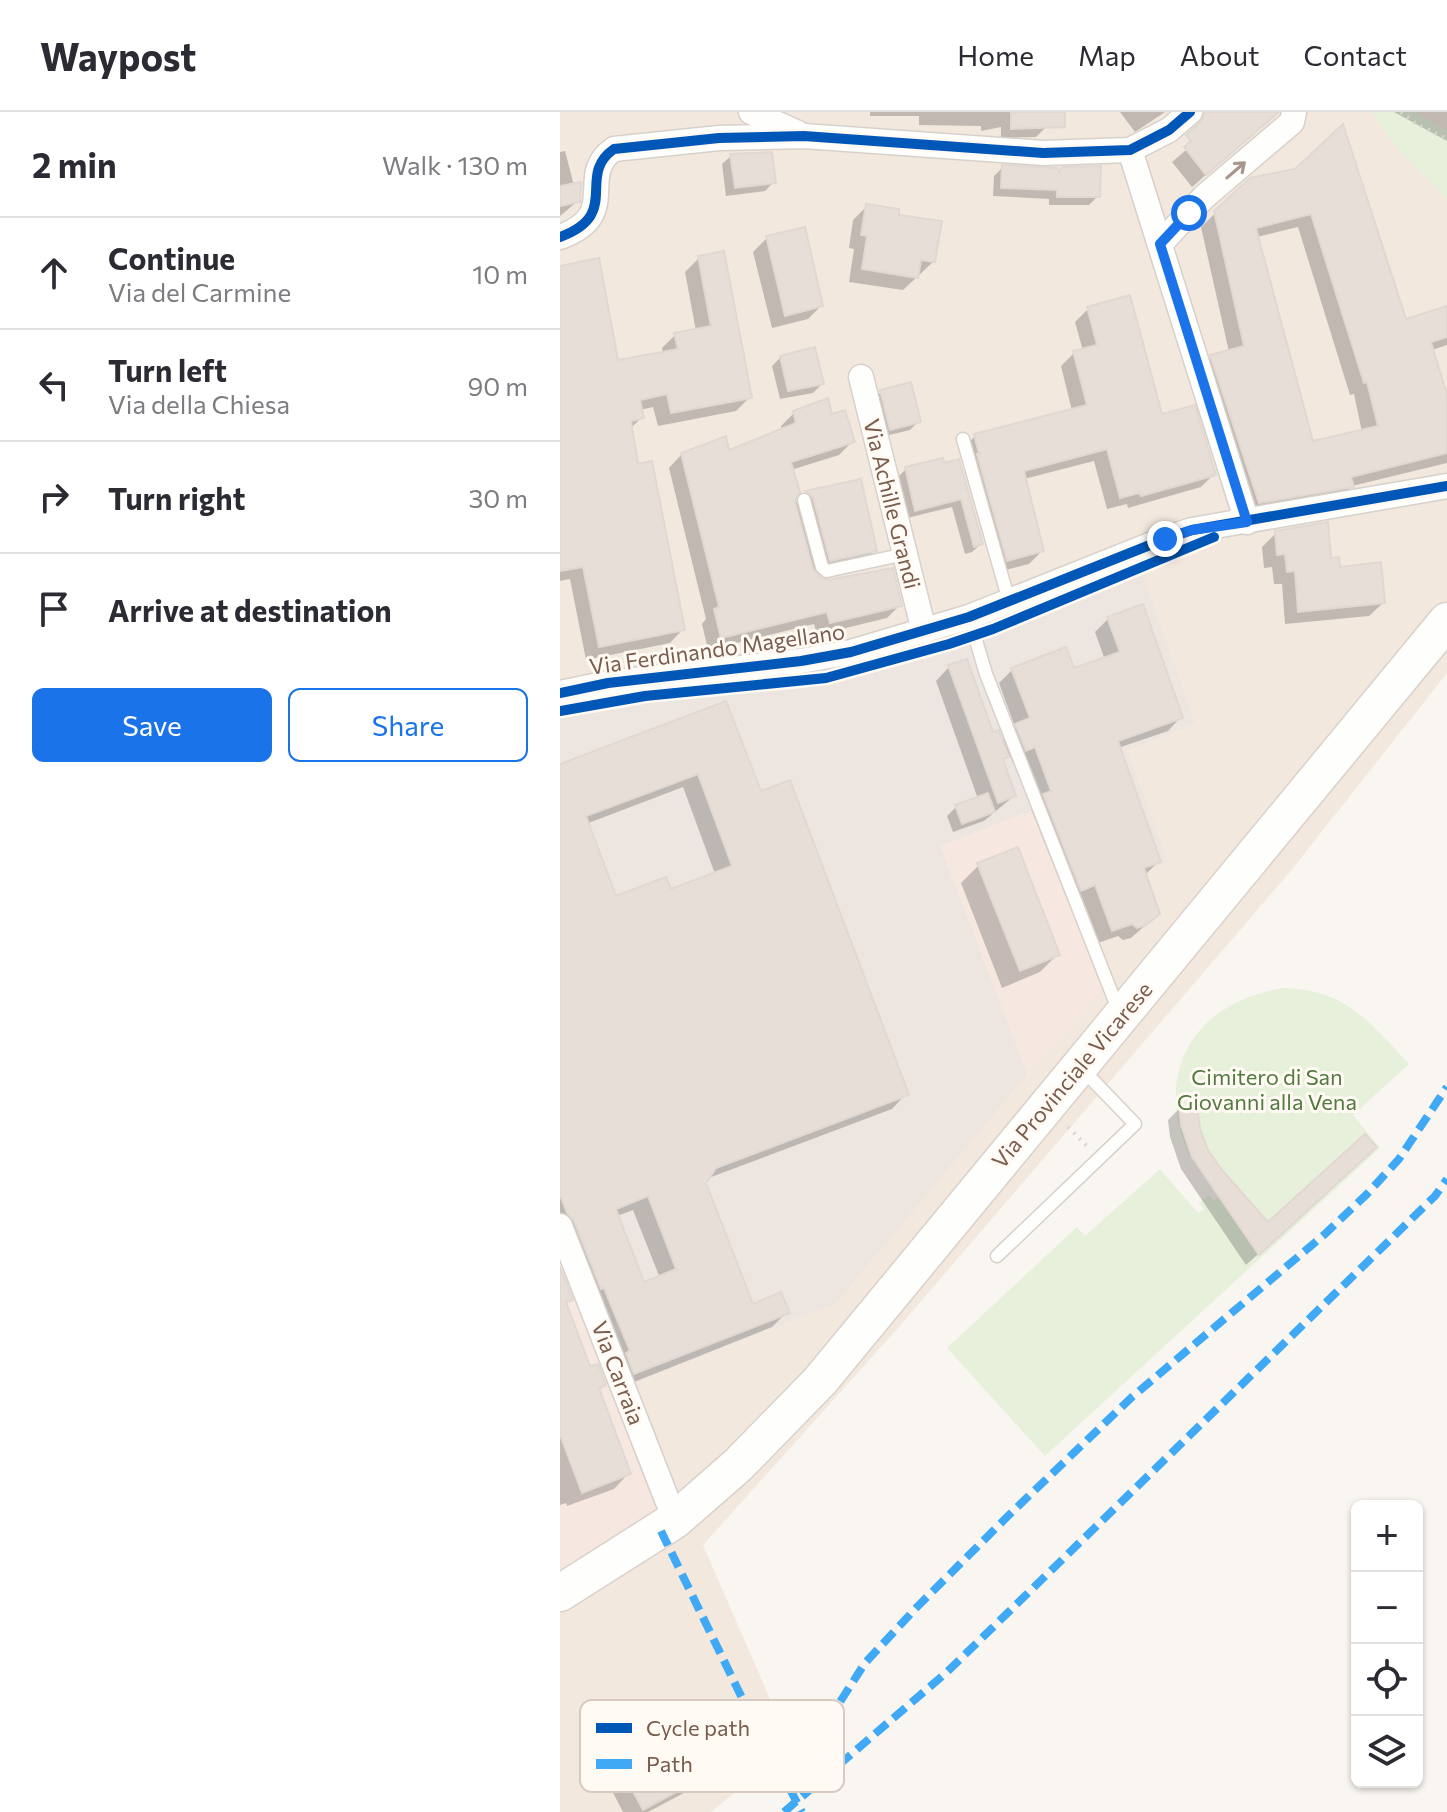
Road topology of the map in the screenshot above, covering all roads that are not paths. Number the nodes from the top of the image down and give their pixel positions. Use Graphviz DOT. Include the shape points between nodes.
graph roads {
  1 [pos="751,112"];
  2 [pos="1190,112"];
  3 [pos="1294,112"];
  4 [pos="804,136"];
  5 [pos="1130,150"];
  6 [pos="560,237"];
  7 [pos="1160,244"];
  8 [pos="861,377"];
  9 [pos="963,439"];
  10 [pos="1442,490"];
  11 [pos="804,500"];
  12 [pos="1247,522"];
  13 [pos="905,554"];
  14 [pos="1009,601"];
  15 [pos="969,617"];
  16 [pos="1447,621"];
  17 [pos="924,631"];
  18 [pos="560,693"];
  19 [pos="1121,1016"];
  20 [pos="1079,1065"];
  21 [pos="560,1226"];
  22 [pos="997,1256"];
  23 [pos="675,1520"];
  24 [pos="560,1593"];
  1 -- 4 [label="street"];
  2 -- 5 [label="street"];
  7 -- 3 [label="street, one-way" via="1204,197 1292,122"];
  4 -- 5 [label="street" via="1043,153"];
  4 -- 6 [label="street" via="614,149 603,156 597,171 591,217"];
  5 -- 7 [label="street"];
  7 -- 12 [label="street"];
  8 -- 13 [label="street, Via Achille Grandi"];
  9 -- 14 [label="lane"];
  10 -- 12 [label="street, Via Ferdinando Magellano"];
  11 -- 13 [label="lane" via="827,571"];
  12 -- 14 [label="street, Via Ferdinando Magellano" via="1192,530"];
  13 -- 17 [label="street, Via Achille Grandi"];
  14 -- 15 [label="street, Via Ferdinando Magellano"];
  15 -- 17 [label="street, Via Ferdinando Magellano"];
  15 -- 19 [label="lane" via="986,674"];
  16 -- 19 [label="main road, Via Provinciale Vicarese"];
  17 -- 18 [label="street, Via Ferdinando Magellano" via="801,661"];
  19 -- 20 [label="main road, Via Provinciale Vicarese"];
  20 -- 22 [label="lane" via="1135,1124"];
  20 -- 23 [label="main road, Via Provinciale Vicarese" via="820,1381"];
  21 -- 23 [label="street, Via Carraia"];
  23 -- 24 [label="main road, Via Provinciale Vicarese"];
}
